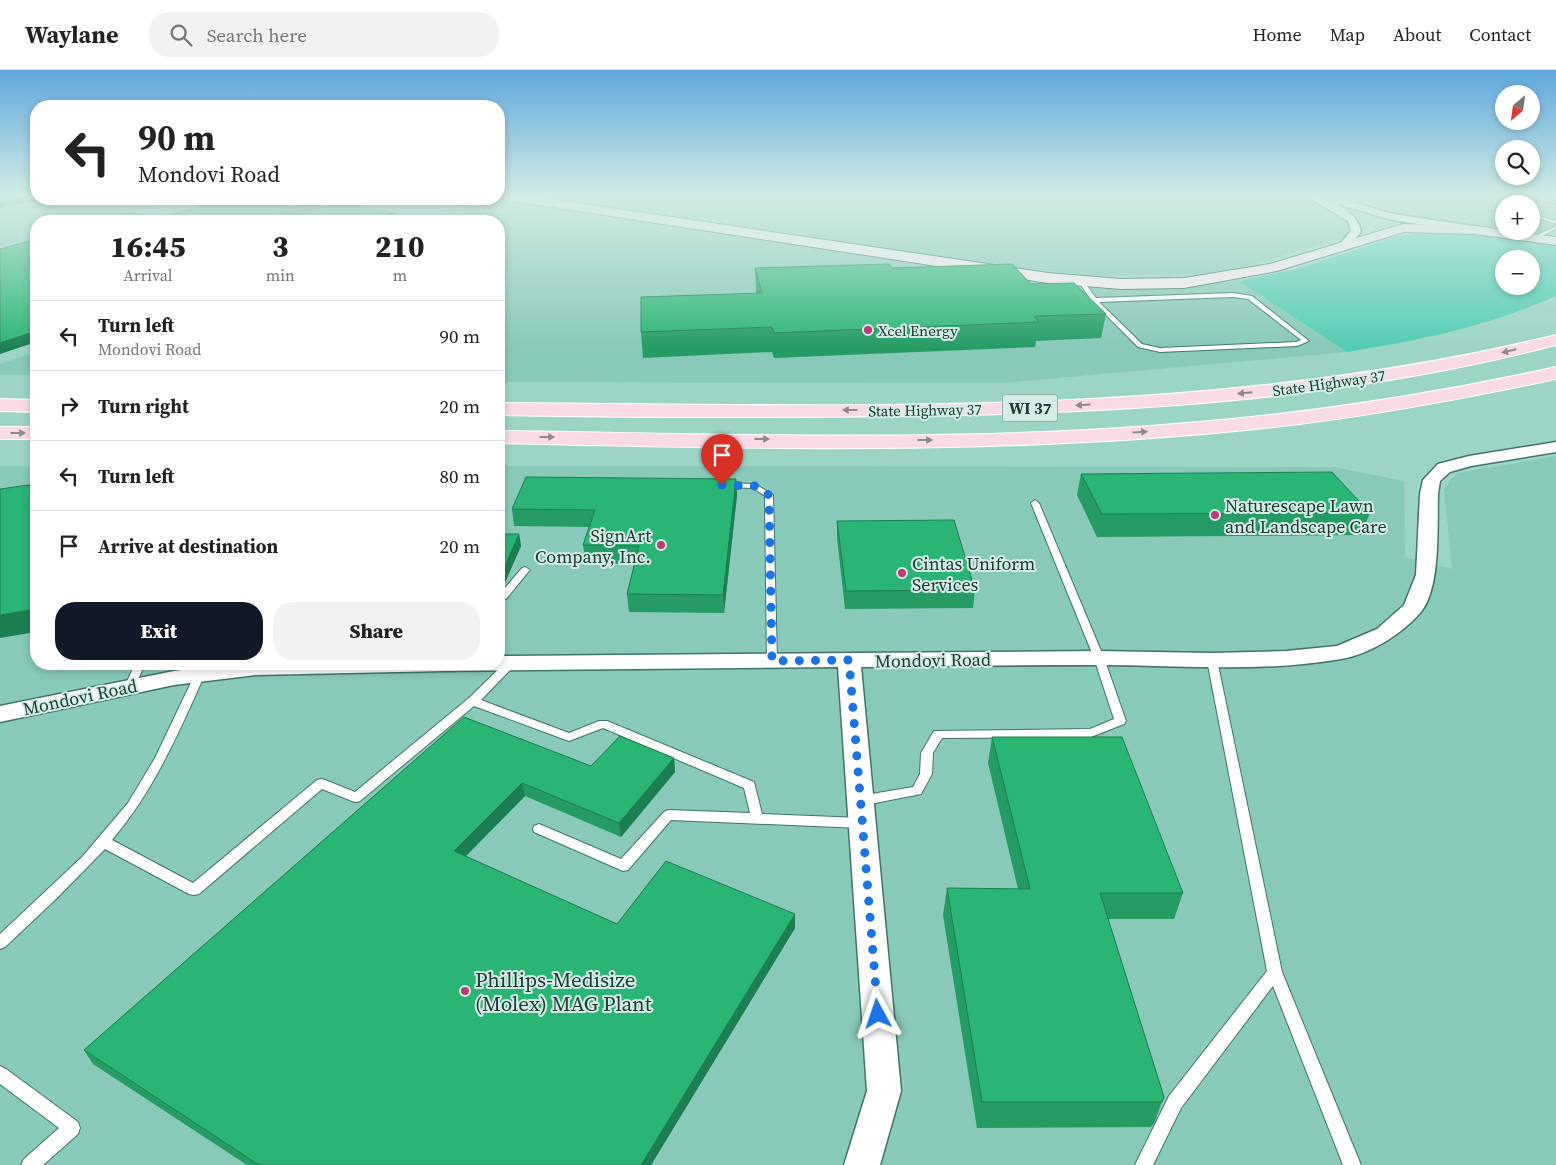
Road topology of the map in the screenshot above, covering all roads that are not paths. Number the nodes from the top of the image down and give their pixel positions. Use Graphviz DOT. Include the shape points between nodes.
graph roads {
  1 [pos="844,247"];
  2 [pos="1337,247"];
  3 [pos="1080,281"];
  4 [pos="1094,300"];
  5 [pos="1556,340"];
  6 [pos="1556,373"];
  7 [pos="0,405"];
  8 [pos="30,406"];
  9 [pos="505,409"];
  10 [pos="0,433"];
  11 [pos="30,434"];
  12 [pos="505,437"];
  13 [pos="1556,446"];
  14 [pos="718,485"];
  15 [pos="1036,503"];
  16 [pos="525,570"];
  17 [pos="505,595"];
  18 [pos="1099,658"];
  19 [pos="849,660"];
  20 [pos="1212,660"];
  21 [pos="772,661"];
  22 [pos="505,664"];
  23 [pos="510,664"];
  24 [pos="505,669"];
  25 [pos="137,670"];
  26 [pos="237,670"];
  27 [pos="504,670"];
  28 [pos="200,674"];
  29 [pos="130,686"];
  30 [pos="473,701"];
  31 [pos="0,714"];
  32 [pos="861,812"];
  33 [pos="757,818"];
  34 [pos="538,829"];
  35 [pos="104,842"];
  36 [pos="0,943"];
  37 [pos="1274,972"];
  38 [pos="0,1074"];
  39 [pos="30,1165"];
  40 [pos="862,1165"];
  41 [pos="1144,1165"];
  42 [pos="1352,1165"];
  1 -- 3 [label="street"];
  2 -- 3 [label="street" via="1272,268 1184,283"];
  3 -- 4 [label="lane"];
  4 -- 4 [label="lane" via="1140,346 1160,350 1306,341 1250,297"];
  5 -- 9 [label="main road, State Highway 37 / WI 37, one-way" via="1348,382 1140,402 903,411"];
  12 -- 6 [label="main road, State Highway 37 / WI 37, one-way" via="926,440 1070,437 1215,427 1370,409 1442,398"];
  7 -- 8 [label="main road"];
  10 -- 11 [label="main road, one-way"];
  13 -- 20 [label="street, Mondovi Road" via="1469,461 1444,468 1432,480 1428,494 1426,575 1413,608 1385,634 1340,652 1286,658"];
  14 -- 21 [label="lane" via="755,486 769,495"];
  15 -- 18 [label="lane"];
  16 -- 17 [label="lane"];
  18 -- 19 [label="street, Mondovi Road"];
  18 -- 20 [label="street, Mondovi Road"];
  18 -- 32 [label="lane" via="1120,721 1091,733 938,734 927,753 926,774 917,791"];
  19 -- 21 [label="street, Mondovi Road"];
  19 -- 32 [label="street"];
  20 -- 37 [label="lane"];
  21 -- 23 [label="street, Mondovi Road"];
  22 -- 23 [label="street, Mondovi Road"];
  23 -- 24 [label="lane"];
  25 -- 29 [label="lane"];
  26 -- 28 [label="street, Mondovi Road"];
  27 -- 30 [label="lane"];
  28 -- 29 [label="street, Mondovi Road"];
  28 -- 35 [label="lane" via="155,770"];
  29 -- 31 [label="street, Mondovi Road"];
  30 -- 33 [label="lane" via="569,737 603,724 750,785"];
  30 -- 35 [label="lane" via="356,798 321,783 194,890"];
  32 -- 33 [label="lane"];
  32 -- 40 [label="street" via="884,1091"];
  33 -- 34 [label="lane" via="668,815 623,866"];
  35 -- 36 [label="lane"];
  37 -- 41 [label="lane" via="1175,1102"];
  37 -- 42 [label="lane"];
  38 -- 39 [label="lane" via="72,1128"];
}
